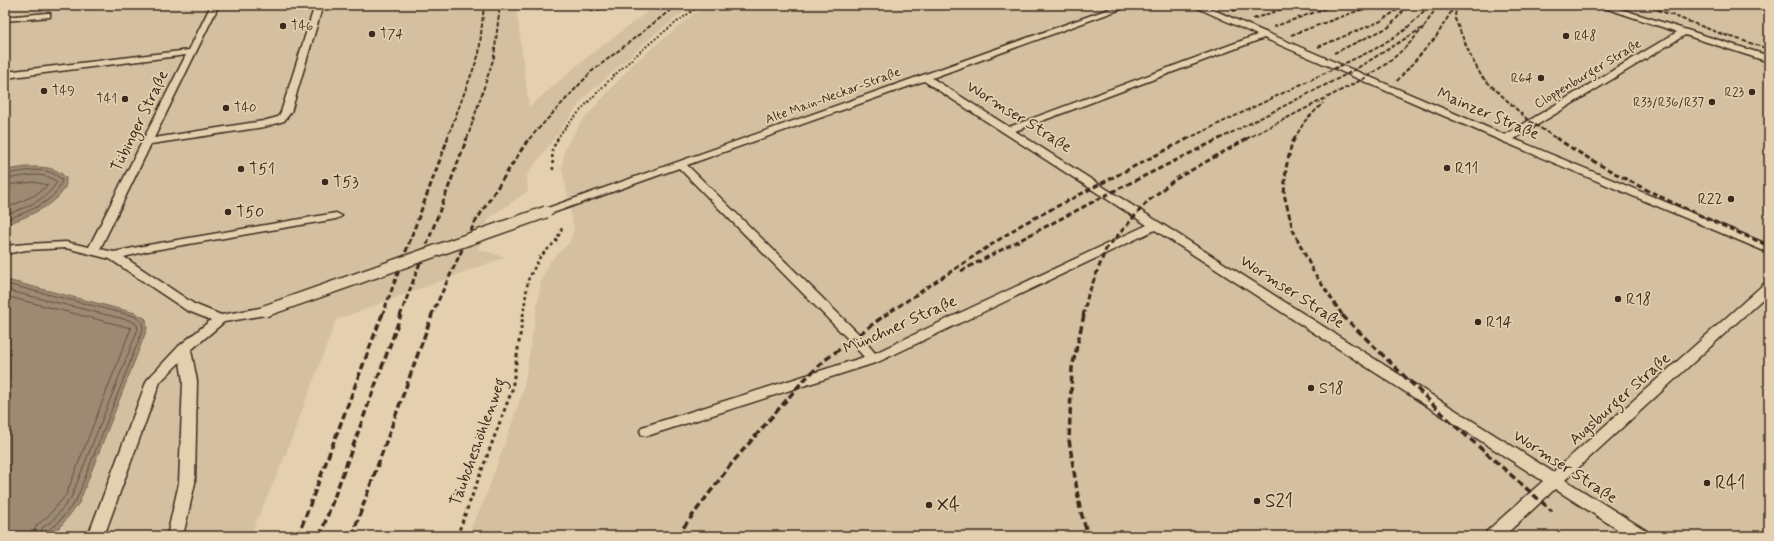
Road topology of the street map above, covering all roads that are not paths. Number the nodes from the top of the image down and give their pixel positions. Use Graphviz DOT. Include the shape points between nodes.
graph roads {
  1 [pos="215,5"];
  2 [pos="319,5"];
  3 [pos="587,5"];
  4 [pos="608,5"];
  5 [pos="1128,5"];
  6 [pos="1195,5"];
  7 [pos="1600,5"];
  8 [pos="47,15"];
  9 [pos="5,19"];
  10 [pos="1684,32"];
  11 [pos="1264,35"];
  12 [pos="191,52"];
  13 [pos="1769,60"];
  14 [pos="5,75"];
  15 [pos="924,77"];
  16 [pos="1009,130"];
  17 [pos="1506,139"];
  18 [pos="147,142"];
  19 [pos="680,164"];
  20 [pos="336,216"];
  21 [pos="1157,225"];
  22 [pos="5,250"];
  23 [pos="1769,250"];
  24 [pos="92,251"];
  25 [pos="114,256"];
  26 [pos="1769,286"];
  27 [pos="220,319"];
  28 [pos="184,349"];
  29 [pos="873,359"];
  30 [pos="647,430"];
  31 [pos="1556,481"];
  32 [pos="96,536"];
  33 [pos="175,536"];
  34 [pos="1493,536"];
  35 [pos="1641,536"];
  1 -- 12 [label="lane, Tübinger Straße"];
  2 -- 18 [label="lane" via="286,112 281,119 264,124"];
  3 -- 4 [label="lane" via="592,8"];
  5 -- 15 [label="lane, Alte Main-Neckar-Straße"];
  6 -- 11 [label="lane, Mainzer Straße"];
  7 -- 10 [label="lane"];
  8 -- 9 [label="lane"];
  10 -- 13 [label="lane"];
  10 -- 17 [label="lane, Cloppenburger Straße"];
  11 -- 16 [label="lane"];
  11 -- 17 [label="lane, Mainzer Straße"];
  12 -- 14 [label="lane"];
  12 -- 18 [label="lane, Tübinger Straße"];
  15 -- 16 [label="lane, Wormser Straße"];
  15 -- 19 [label="lane, Alte Main-Neckar-Straße"];
  16 -- 21 [label="lane, Wormser Straße"];
  17 -- 23 [label="lane, Mainzer Straße"];
  18 -- 24 [label="lane, Tübinger Straße"];
  19 -- 27 [label="lane, Alte Main-Neckar-Straße, bridge" via="265,311"];
  19 -- 29 [label="lane"];
  20 -- 25 [label="lane"];
  21 -- 29 [label="lane, Münchner Straße"];
  21 -- 31 [label="lane, Wormser Straße"];
  22 -- 24 [label="lane" via="66,245"];
  24 -- 25 [label="lane"];
  25 -- 27 [label="lane" via="190,307"];
  26 -- 31 [label="lane, Augsburger Straße"];
  27 -- 28 [label="lane"];
  28 -- 32 [label="lane" via="154,380"];
  28 -- 33 [label="lane" via="190,381 187,483"];
  29 -- 30 [label="lane, Münchner Straße"];
  31 -- 34 [label="lane, Augsburger Straße"];
  31 -- 35 [label="lane, Wormser Straße"];
}
